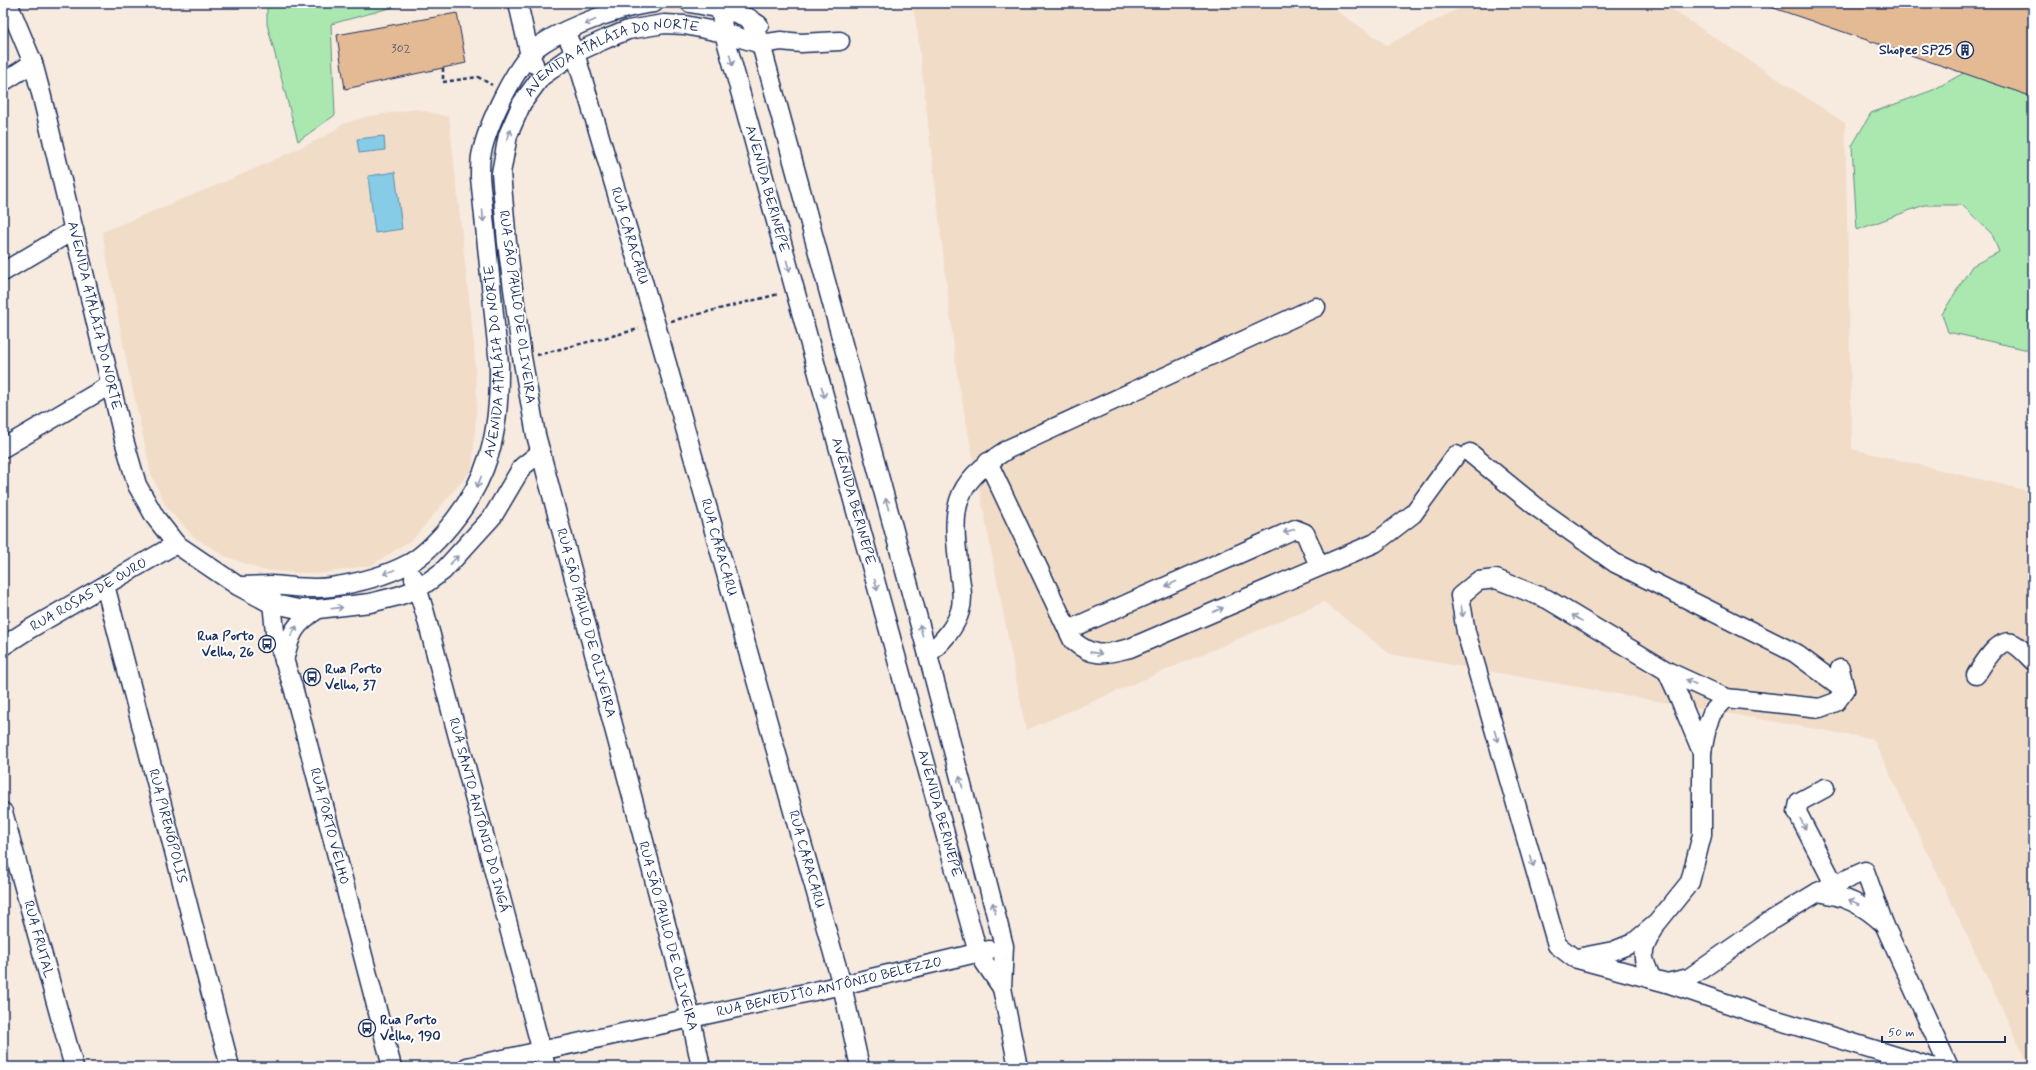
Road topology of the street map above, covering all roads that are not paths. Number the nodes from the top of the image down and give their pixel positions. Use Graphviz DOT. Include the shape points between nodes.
graph roads {
  1 [pos="518,3"];
  2 [pos="654,3"];
  3 [pos="690,3"];
  4 [pos="7,5"];
  5 [pos="720,8"];
  6 [pos="749,18"];
  7 [pos="566,32"];
  8 [pos="724,33"];
  9 [pos="780,41"];
  10 [pos="840,41"];
  11 [pos="761,44"];
  12 [pos="575,53"];
  13 [pos="530,56"];
  14 [pos="33,63"];
  15 [pos="541,77"];
  16 [pos="3,82"];
  17 [pos="501,173"];
  18 [pos="74,230"];
  19 [pos="3,272"];
  20 [pos="1316,307"];
  21 [pos="110,386"];
  22 [pos="3,448"];
  23 [pos="540,452"];
  24 [pos="988,462"];
  25 [pos="176,544"];
  26 [pos="408,565"];
  27 [pos="1319,566"];
  28 [pos="104,585"];
  29 [pos="271,585"];
  30 [pos="238,586"];
  31 [pos="418,589"];
  32 [pos="270,603"];
  33 [pos="318,609"];
  34 [pos="1068,630"];
  35 [pos="3,646"];
  36 [pos="928,655"];
  37 [pos="284,661"];
  38 [pos="2033,661"];
  39 [pos="1840,669"];
  40 [pos="1667,671"];
  41 [pos="1976,675"];
  42 [pos="1845,690"];
  43 [pos="1726,698"];
  44 [pos="1702,752"];
  45 [pos="1825,788"];
  46 [pos="3,812"];
  47 [pos="1835,886"];
  48 [pos="1818,892"];
  49 [pos="1657,923"];
  50 [pos="1884,924"];
  51 [pos="1004,946"];
  52 [pos="978,953"];
  53 [pos="1574,958"];
  54 [pos="1660,981"];
  55 [pos="842,985"];
  56 [pos="1002,988"];
  57 [pos="691,1018"];
  58 [pos="545,1059"];
  59 [pos="74,1067"];
  60 [pos="230,1067"];
  61 [pos="392,1067"];
  62 [pos="467,1067"];
  63 [pos="701,1067"];
  64 [pos="860,1067"];
  65 [pos="1018,1067"];
  66 [pos="1932,1067"];
  67 [pos="1948,1067"];
  1 -- 13 [label="street"];
  2 -- 7 [label="street, AVENIDA ATALÁIA DO NORTE, one-way" via="623,9"];
  3 -- 5 [label="street, AVENIDA ATALÁIA DO NORTE"];
  4 -- 14 [label="street, AVENIDA ATALÁIA DO NORTE"];
  5 -- 6 [label="street, AVENIDA ATALÁIA DO NORTE"];
  5 -- 8 [label="street, AVENIDA BERINEPE"];
  6 -- 9 [label="street, AVENIDA ATALÁIA DO NORTE"];
  6 -- 11 [label="street, AVENIDA BERINEPE"];
  7 -- 12 [label="street, RUA CARACARU"];
  7 -- 13 [label="street, AVENIDA ATALÁIA DO NORTE" via="542,43"];
  8 -- 11 [label="street, AVENIDA ATALÁIA DO NORTE"];
  8 -- 12 [label="street, AVENIDA ATALÁIA DO NORTE" via="685,25 664,24 628,30"];
  8 -- 52 [label="street, AVENIDA BERINEPE, one-way"];
  9 -- 10 [label="street, AVENIDA ATALÁIA DO NORTE"];
  9 -- 11 [label="street, AVENIDA ATALÁIA DO NORTE"];
  36 -- 11 [label="street, AVENIDA BERINEPE, one-way"];
  12 -- 15 [label="street, AVENIDA ATALÁIA DO NORTE"];
  12 -- 55 [label="street, RUA CARACARU" via="656,325"];
  13 -- 15 [label="street"];
  13 -- 26 [label="street, AVENIDA ATALÁIA DO NORTE, one-way" via="505,93 481,156 482,217 499,364 499,394 489,456 477,488 458,516 435,542"];
  14 -- 16 [label="street"];
  14 -- 18 [label="street, AVENIDA ATALÁIA DO NORTE"];
  17 -- 15 [label="street, AVENIDA ATALÁIA DO NORTE, one-way" via="508,135 522,103"];
  17 -- 23 [label="street, RUA SÃO PAULO DE OLIVEIRA" via="504,218 521,350"];
  18 -- 19 [label="street"];
  18 -- 21 [label="street, AVENIDA ATALÁIA DO NORTE"];
  20 -- 24 [label="street" via="1008,449"];
  21 -- 22 [label="street"];
  21 -- 25 [label="street, AVENIDA ATALÁIA DO NORTE" via="137,484 155,517"];
  31 -- 23 [label="street, AVENIDA ATALÁIA DO NORTE, one-way" via="465,549 493,516 522,467"];
  23 -- 57 [label="street, RUA SÃO PAULO DE OLIVEIRA"];
  24 -- 34 [label="street"];
  24 -- 36 [label="street" via="971,478 959,498 955,515 961,610 948,635"];
  25 -- 28 [label="street, RUA ROSAS DE OURO"];
  25 -- 30 [label="street, AVENIDA ATALÁIA DO NORTE"];
  26 -- 29 [label="street, AVENIDA ATALÁIA DO NORTE, one-way" via="378,577 331,587 310,589"];
  26 -- 31 [label="street, RUA SANTO ANTÔNIO DO INGÁ"];
  34 -- 27 [label="street, one-way" via="1073,641 1085,651 1099,655 1130,648"];
  27 -- 34 [label="street, one-way" via="1305,533 1295,529"];
  27 -- 42 [label="street" via="1375,542 1413,514 1463,454 1615,562 1795,653"];
  28 -- 35 [label="street, RUA ROSAS DE OURO"];
  28 -- 60 [label="street, RUA PIRENÓPOLIS"];
  29 -- 30 [label="street, AVENIDA ATALÁIA DO NORTE"];
  29 -- 32 [label="street, RUA PORTO VELHO"];
  30 -- 32 [label="street, AVENIDA ATALÁIA DO NORTE"];
  33 -- 31 [label="street, AVENIDA ATALÁIA DO NORTE, one-way" via="370,603"];
  31 -- 58 [label="street, RUA SANTO ANTÔNIO DO INGÁ"];
  32 -- 33 [label="street, AVENIDA ATALÁIA DO NORTE" via="298,609"];
  32 -- 37 [label="street, RUA PORTO VELHO" via="274,632"];
  37 -- 33 [label="street, one-way" via="289,638 296,626"];
  51 -- 36 [label="street, AVENIDA BERINEPE, one-way"];
  37 -- 61 [label="street, RUA PORTO VELHO" via="293,687"];
  38 -- 41 [label="street" via="2013,643 2007,642 2000,644"];
  39 -- 42 [label="street"];
  43 -- 40 [label="street, one-way"];
  40 -- 44 [label="street"];
  40 -- 53 [label="street, one-way" via="1547,599 1496,579 1478,581 1460,596 1466,632 1557,945"];
  42 -- 43 [label="street" via="1836,702 1820,708"];
  43 -- 44 [label="street" via="1712,713"];
  44 -- 49 [label="street" via="1702,835 1690,882"];
  45 -- 47 [label="street, one-way" via="1799,802 1797,812"];
  46 -- 59 [label="street, RUA FRUTAL"];
  47 -- 48 [label="street"];
  47 -- 50 [label="street" via="1865,871"];
  50 -- 48 [label="street, one-way" via="1857,903"];
  48 -- 54 [label="street" via="1772,920 1689,978"];
  49 -- 53 [label="street" via="1633,943 1613,951"];
  49 -- 54 [label="street" via="1644,945 1643,961"];
  50 -- 67 [label="street"];
  51 -- 52 [label="street, RUA BENEDITO ANTÔNIO BELEZZO"];
  51 -- 56 [label="street, AVENIDA BERINEPE"];
  52 -- 55 [label="street, RUA BENEDITO ANTÔNIO BELEZZO"];
  52 -- 56 [label="street, AVENIDA BERINEPE"];
  53 -- 54 [label="street"];
  54 -- 66 [label="street" via="1764,1016"];
  55 -- 57 [label="street, RUA BENEDITO ANTÔNIO BELEZZO"];
  55 -- 64 [label="street, RUA CARACARU"];
  56 -- 65 [label="street, AVENIDA BERINEPE"];
  57 -- 58 [label="street, RUA BENEDITO ANTÔNIO BELEZZO"];
  57 -- 63 [label="street, RUA SÃO PAULO DE OLIVEIRA"];
  58 -- 62 [label="street, RUA BENEDITO ANTÔNIO BELEZZO"];
}
